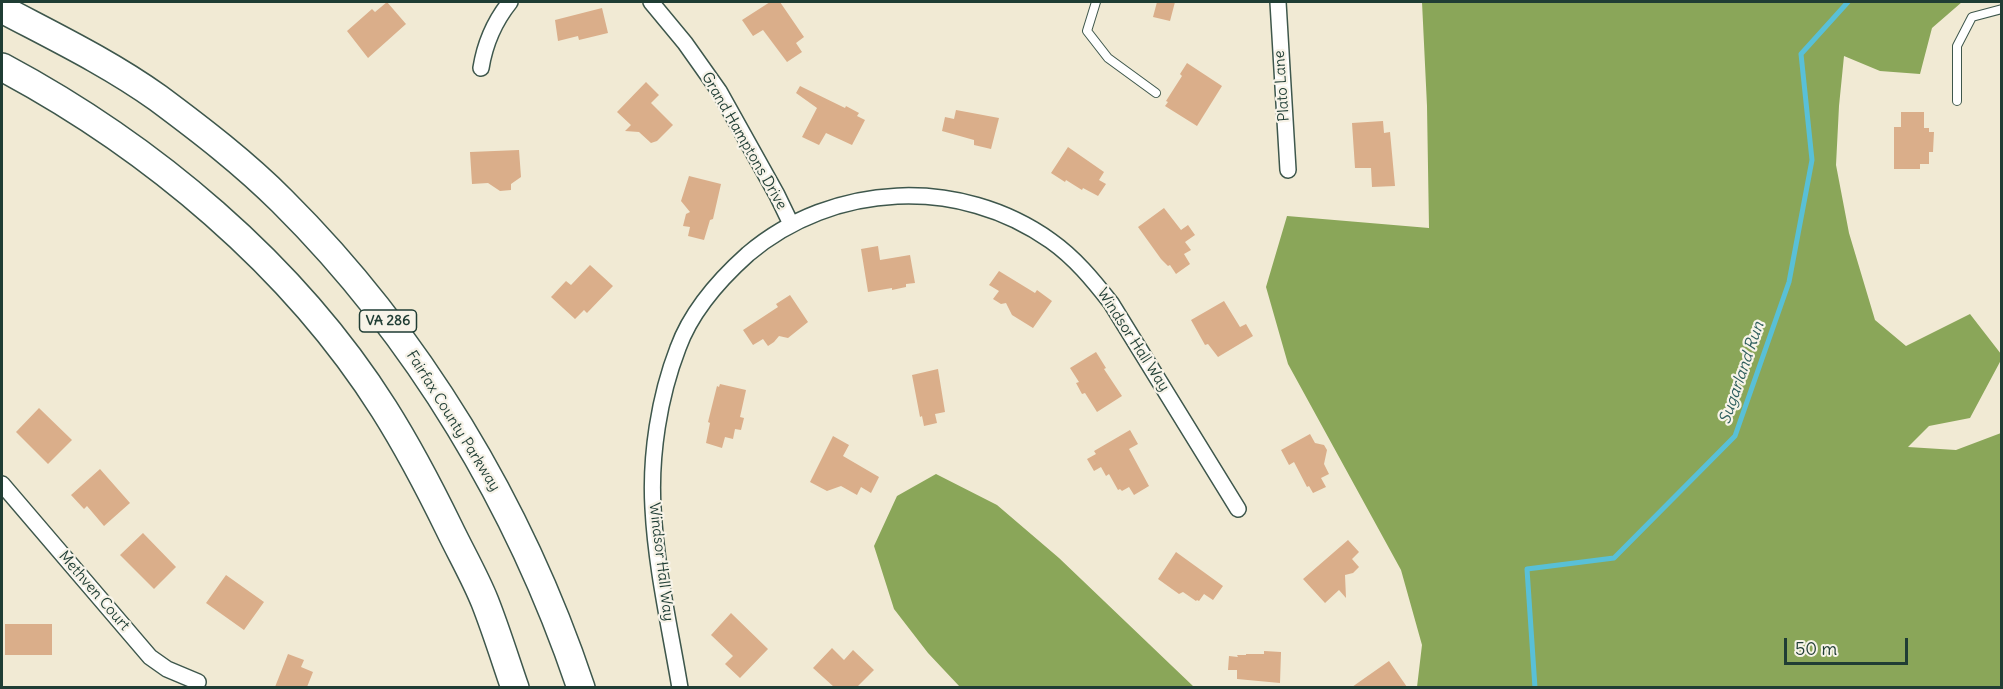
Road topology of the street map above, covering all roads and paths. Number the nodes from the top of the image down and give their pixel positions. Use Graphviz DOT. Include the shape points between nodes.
graph roads {
  1 [pos="13,2"];
  2 [pos="510,2"];
  3 [pos="651,2"];
  4 [pos="1096,2"];
  5 [pos="1278,2"];
  6 [pos="2,9"];
  7 [pos="2001,9"];
  8 [pos="77,48"];
  9 [pos="2,67"];
  10 [pos="481,68"];
  11 [pos="1156,93"];
  12 [pos="1957,101"];
  13 [pos="1288,171"];
  14 [pos="791,224"];
  15 [pos="2,484"];
  16 [pos="1238,509"];
  17 [pos="198,682"];
  18 [pos="515,687"];
  19 [pos="581,687"];
  20 [pos="680,687"];
  1 -- 8 [label="highway"];
  2 -- 10 [label="street" via="488,37"];
  3 -- 14 [label="street, Grand Hamptons Drive" via="719,91"];
  4 -- 11 [label="lane" via="1087,31 1108,58"];
  5 -- 13 [label="street, Plato Lane"];
  6 -- 8 [label="highway, Fairfax County Parkway / VA 286"];
  7 -- 12 [label="lane" via="1972,17 1957,46"];
  8 -- 19 [label="highway, Fairfax County Parkway / VA 286" via="157,98 243,165 282,201 394,328 425,371 500,497 564,636"];
  9 -- 18 [label="highway" via="121,139 172,178 251,248 323,327 383,408 430,490 484,600"];
  14 -- 16 [label="street, Windsor Hall Way" via="855,201 906,196 967,203 1025,225 1090,276 1111,303"];
  14 -- 20 [label="street, Windsor Hall Way" via="761,243 713,291 678,346 667,383 654,456 653,506 656,548"];
  15 -- 17 [label="street, Methven Court" via="150,657"];
}
